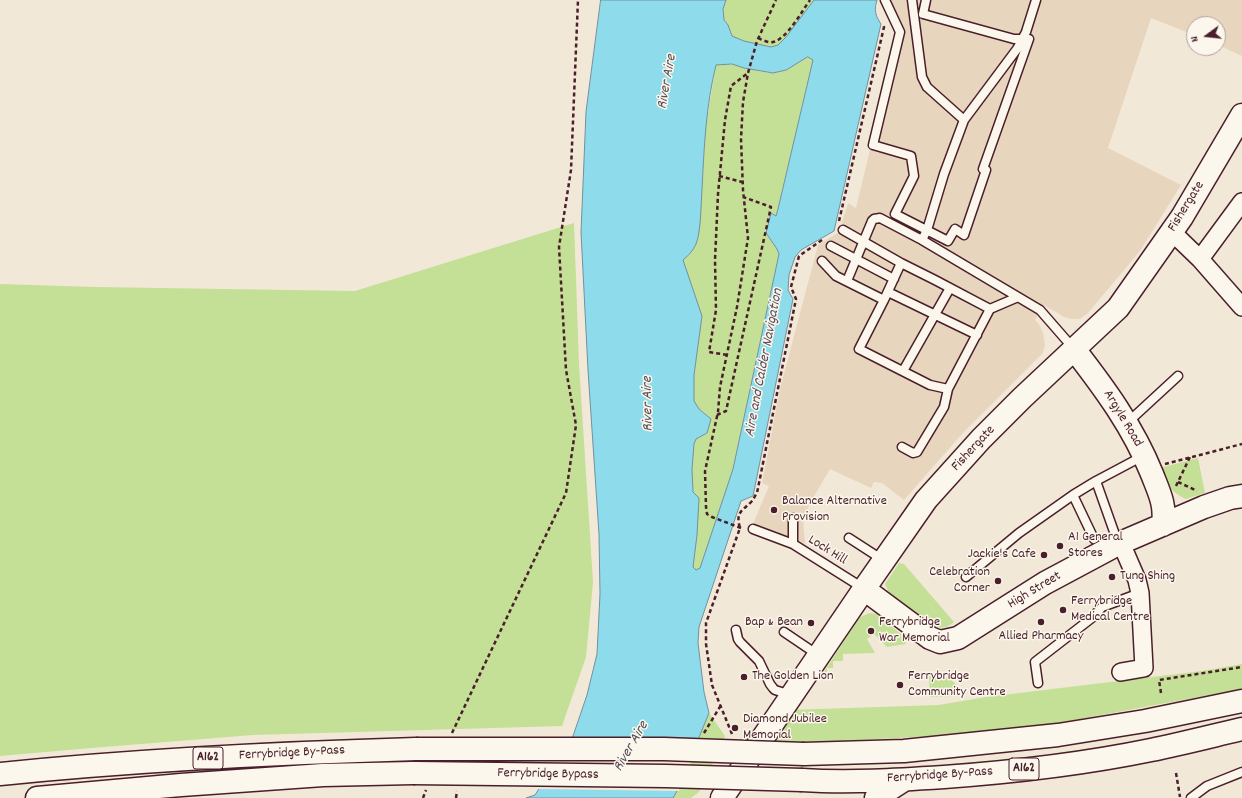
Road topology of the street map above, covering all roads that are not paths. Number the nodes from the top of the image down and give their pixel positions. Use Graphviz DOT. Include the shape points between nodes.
graph roads {
  1 [pos="884,0"];
  2 [pos="912,0"];
  3 [pos="926,0"];
  4 [pos="1036,0"];
  5 [pos="1022,39"];
  6 [pos="1242,115"];
  7 [pos="964,120"];
  8 [pos="1242,202"];
  9 [pos="843,230"];
  10 [pos="927,230"];
  11 [pos="1172,232"];
  12 [pos="922,240"];
  13 [pos="863,242"];
  14 [pos="831,246"];
  15 [pos="856,259"];
  16 [pos="1200,259"];
  17 [pos="822,261"];
  18 [pos="901,263"];
  19 [pos="894,279"];
  20 [pos="847,281"];
  21 [pos="950,288"];
  22 [pos="886,296"];
  23 [pos="1018,297"];
  24 [pos="1242,307"];
  25 [pos="990,309"];
  26 [pos="935,315"];
  27 [pos="977,335"];
  28 [pos="1074,349"];
  29 [pos="903,371"];
  30 [pos="1178,376"];
  31 [pos="948,389"];
  32 [pos="1126,423"];
  33 [pos="902,447"];
  34 [pos="1147,462"];
  35 [pos="1096,481"];
  36 [pos="1073,495"];
  37 [pos="1242,496"];
  38 [pos="1164,498"];
  39 [pos="1191,513"];
  40 [pos="793,518"];
  41 [pos="1163,525"];
  42 [pos="753,529"];
  43 [pos="849,538"];
  44 [pos="1094,539"];
  45 [pos="1119,543"];
  46 [pos="794,544"];
  47 [pos="884,560"];
  48 [pos="966,577"];
  49 [pos="864,589"];
  50 [pos="1140,593"];
  51 [pos="736,630"];
  52 [pos="784,632"];
  53 [pos="818,656"];
  54 [pos="1121,672"];
  55 [pos="1038,683"];
  56 [pos="792,696"];
  57 [pos="1239,701"];
  58 [pos="1242,729"];
  59 [pos="416,749"];
  60 [pos="804,754"];
  61 [pos="1242,772"];
  62 [pos="0,774"];
  63 [pos="421,779"];
  64 [pos="904,780"];
  65 [pos="812,781"];
  66 [pos="37,798"];
  67 [pos="722,798"];
  68 [pos="837,798"];
  69 [pos="876,798"];
  70 [pos="1191,798"];
  1 -- 10 [label="lane" via="900,32 873,146 911,156 914,176 895,214"];
  2 -- 7 [label="lane" via="922,77 927,87"];
  3 -- 5 [label="lane" via="923,14"];
  4 -- 5 [label="lane"];
  5 -- 7 [label="lane"];
  5 -- 10 [label="lane" via="1029,39 983,169 986,170 964,235 956,230 948,241"];
  6 -- 11 [label="main road, Fishergate"];
  7 -- 10 [label="lane"];
  8 -- 16 [label="street"];
  9 -- 13 [label="lane"];
  10 -- 12 [label="lane"];
  11 -- 16 [label="street"];
  11 -- 28 [label="main road, Fishergate" via="1118,308"];
  12 -- 13 [label="lane" via="880,218 872,221"];
  12 -- 23 [label="lane"];
  13 -- 15 [label="lane"];
  13 -- 18 [label="lane"];
  14 -- 15 [label="lane"];
  15 -- 19 [label="lane"];
  15 -- 20 [label="lane"];
  16 -- 24 [label="street"];
  17 -- 20 [label="lane" via="836,276"];
  18 -- 19 [label="lane"];
  18 -- 21 [label="lane"];
  19 -- 22 [label="lane"];
  20 -- 22 [label="lane"];
  21 -- 25 [label="lane"];
  21 -- 26 [label="lane"];
  22 -- 26 [label="lane"];
  22 -- 29 [label="lane" via="859,349"];
  23 -- 25 [label="lane"];
  23 -- 28 [label="lane" via="1040,310"];
  25 -- 27 [label="lane"];
  26 -- 27 [label="lane"];
  26 -- 29 [label="lane"];
  27 -- 31 [label="lane"];
  28 -- 32 [label="main road, Argyle Road"];
  28 -- 47 [label="main road, Fishergate" via="981,439 926,500"];
  29 -- 31 [label="lane" via="930,384"];
  30 -- 32 [label="lane"];
  31 -- 33 [label="lane" via="944,406 917,452 913,453"];
  32 -- 34 [label="main road, Argyle Road"];
  34 -- 35 [label="lane"];
  34 -- 38 [label="main road, Argyle Road"];
  35 -- 36 [label="lane"];
  35 -- 45 [label="lane"];
  36 -- 44 [label="lane"];
  36 -- 48 [label="lane" via="1019,532"];
  37 -- 39 [label="main road, High Street"];
  38 -- 39 [label="main road" via="1181,511"];
  38 -- 41 [label="main road, Argyle Road"];
  39 -- 41 [label="main road, High Street"];
  40 -- 46 [label="lane"];
  41 -- 45 [label="main road, High Street"];
  42 -- 46 [label="lane, Lock Hill"];
  43 -- 47 [label="lane"];
  45 -- 49 [label="main road, High Street" via="1045,583 958,638 940,642 930,638"];
  45 -- 50 [label="street" via="1137,580"];
  46 -- 49 [label="lane, Lock Hill"];
  47 -- 49 [label="main road, Fishergate"];
  49 -- 53 [label="main road, Fishergate"];
  50 -- 54 [label="street" via="1144,668"];
  50 -- 55 [label="lane" via="1102,607 1093,617 1035,662"];
  51 -- 56 [label="lane" via="740,642 759,661 775,690"];
  52 -- 53 [label="lane"];
  53 -- 56 [label="main road, Fishergate"];
  56 -- 67 [label="main road, Fishergate"];
  57 -- 60 [label="main road, Ferrybridge By-Pass / A162" via="1145,721 1051,736 904,751"];
  58 -- 64 [label="main road, Ferrybridge By-Pass / A162" via="1150,751 1062,766"];
  59 -- 60 [label="main road, Ferrybridge Bypass / A162, bridge" via="664,749"];
  59 -- 62 [label="main road, Ferrybridge By-Pass / A162" via="178,759"];
  61 -- 70 [label="lane" via="1207,786"];
  63 -- 65 [label="main road, Ferrybridge Bypass / A162, bridge" via="666,776"];
  63 -- 66 [label="main road, Ferrybridge By-Pass / A162" via="324,775"];
  64 -- 65 [label="main road, Ferrybridge By-Pass / A162"];
  64 -- 69 [label="main road"];
  65 -- 68 [label="main road"];
}
